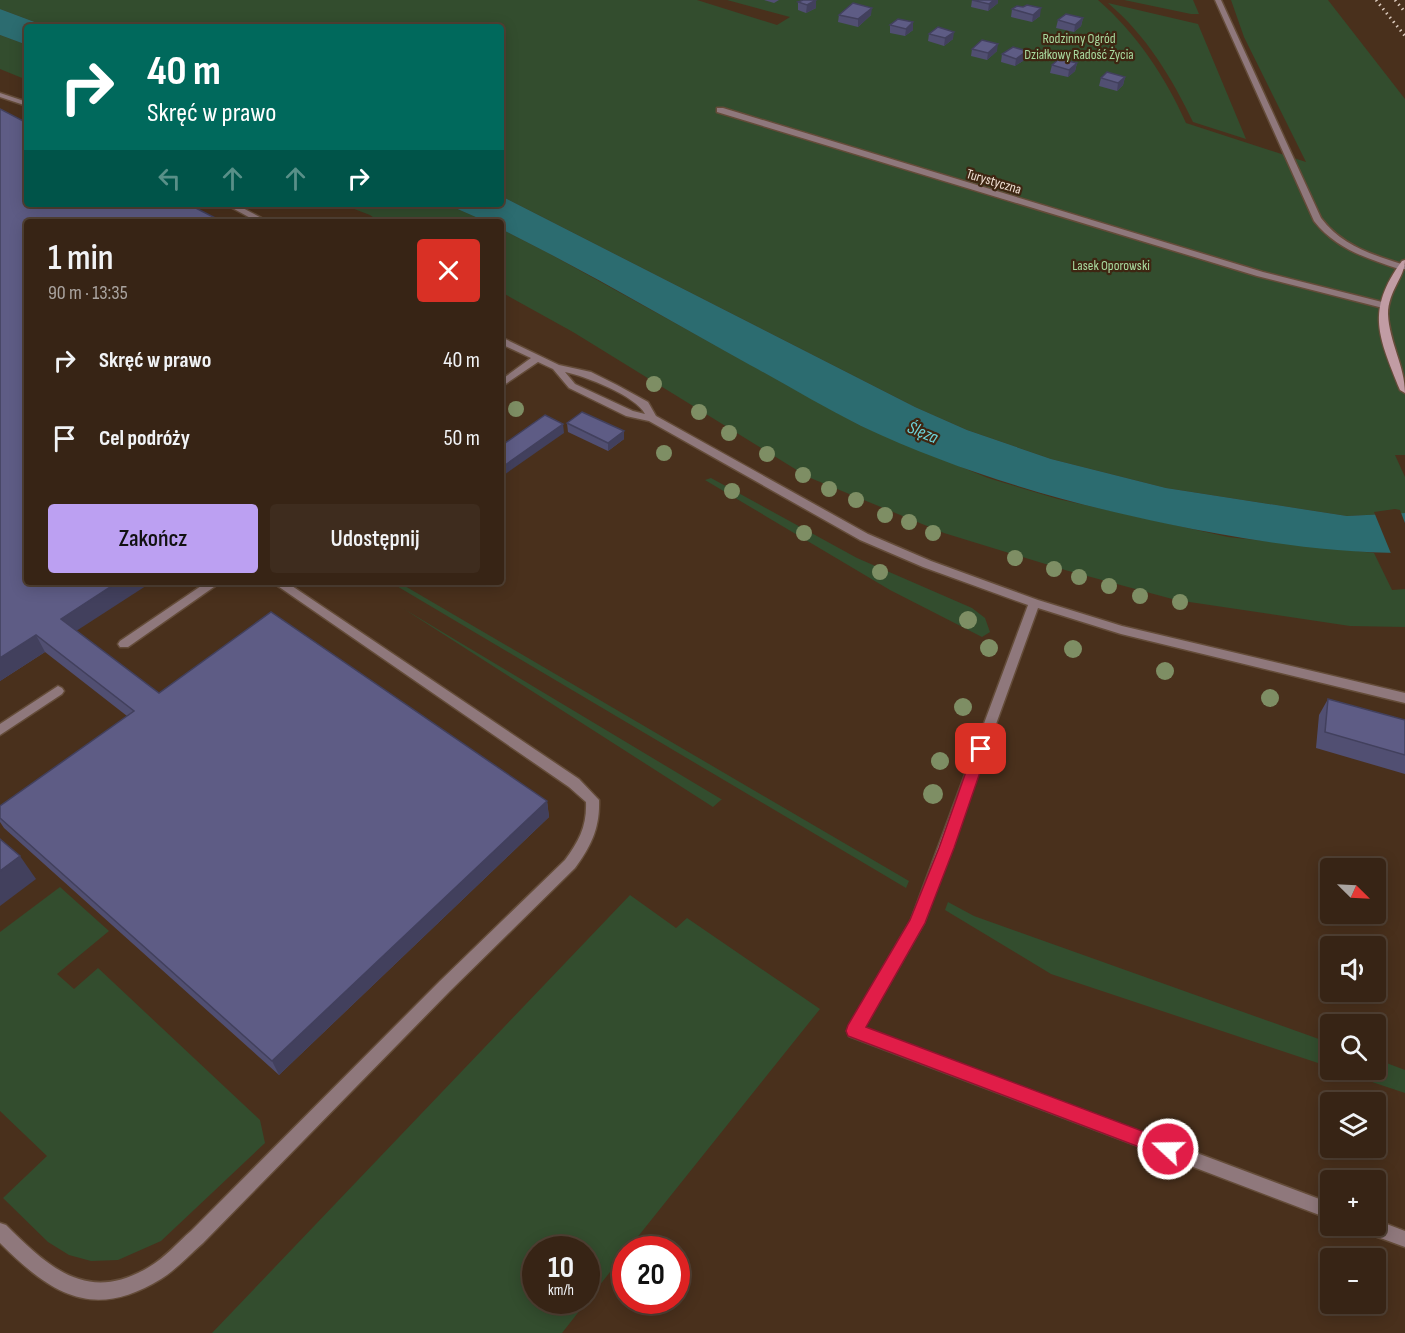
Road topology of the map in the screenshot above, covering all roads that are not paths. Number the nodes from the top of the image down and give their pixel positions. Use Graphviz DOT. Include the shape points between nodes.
graph roads {
  1 [pos="1218,0"];
  2 [pos="0,95"];
  3 [pos="24,103"];
  4 [pos="720,110"];
  5 [pos="235,207"];
  6 [pos="259,219"];
  7 [pos="1403,265"];
  8 [pos="1383,304"];
  9 [pos="504,341"];
  10 [pos="538,358"];
  11 [pos="556,367"];
  12 [pos="504,382"];
  13 [pos="1405,390"];
  14 [pos="652,418"];
  15 [pos="211,585"];
  16 [pos="282,585"];
  17 [pos="1034,603"];
  18 [pos="124,645"];
  19 [pos="58,691"];
  20 [pos="1405,698"];
  21 [pos="0,730"];
  22 [pos="1320,1207"];
  23 [pos="0,1231"];
  24 [pos="1386,1232"];
  25 [pos="1405,1239"];
  1 -- 7 [label="lane" via="1317,219 1327,233 1356,250"];
  2 -- 3 [label="lane"];
  4 -- 8 [label="lane, Turystyczna" via="1260,274"];
  5 -- 6 [label="lane"];
  7 -- 8 [label="street"];
  8 -- 13 [label="street" via="1386,340"];
  9 -- 10 [label="lane"];
  10 -- 11 [label="lane"];
  10 -- 12 [label="lane"];
  11 -- 14 [label="lane" via="572,386 630,414"];
  11 -- 14 [label="lane" via="588,374 614,387 645,404"];
  14 -- 17 [label="lane" via="864,537"];
  15 -- 18 [label="lane"];
  16 -- 23 [label="lane" via="574,783 592,800 594,820 586,843 570,864 197,1237 157,1272 129,1285 82,1292 44,1273"];
  17 -- 20 [label="lane" via="1121,630"];
  17 -- 22 [label="lane" via="917,923 854,1031"];
  19 -- 21 [label="lane"];
  24 -- 25 [label="lane"];
}
